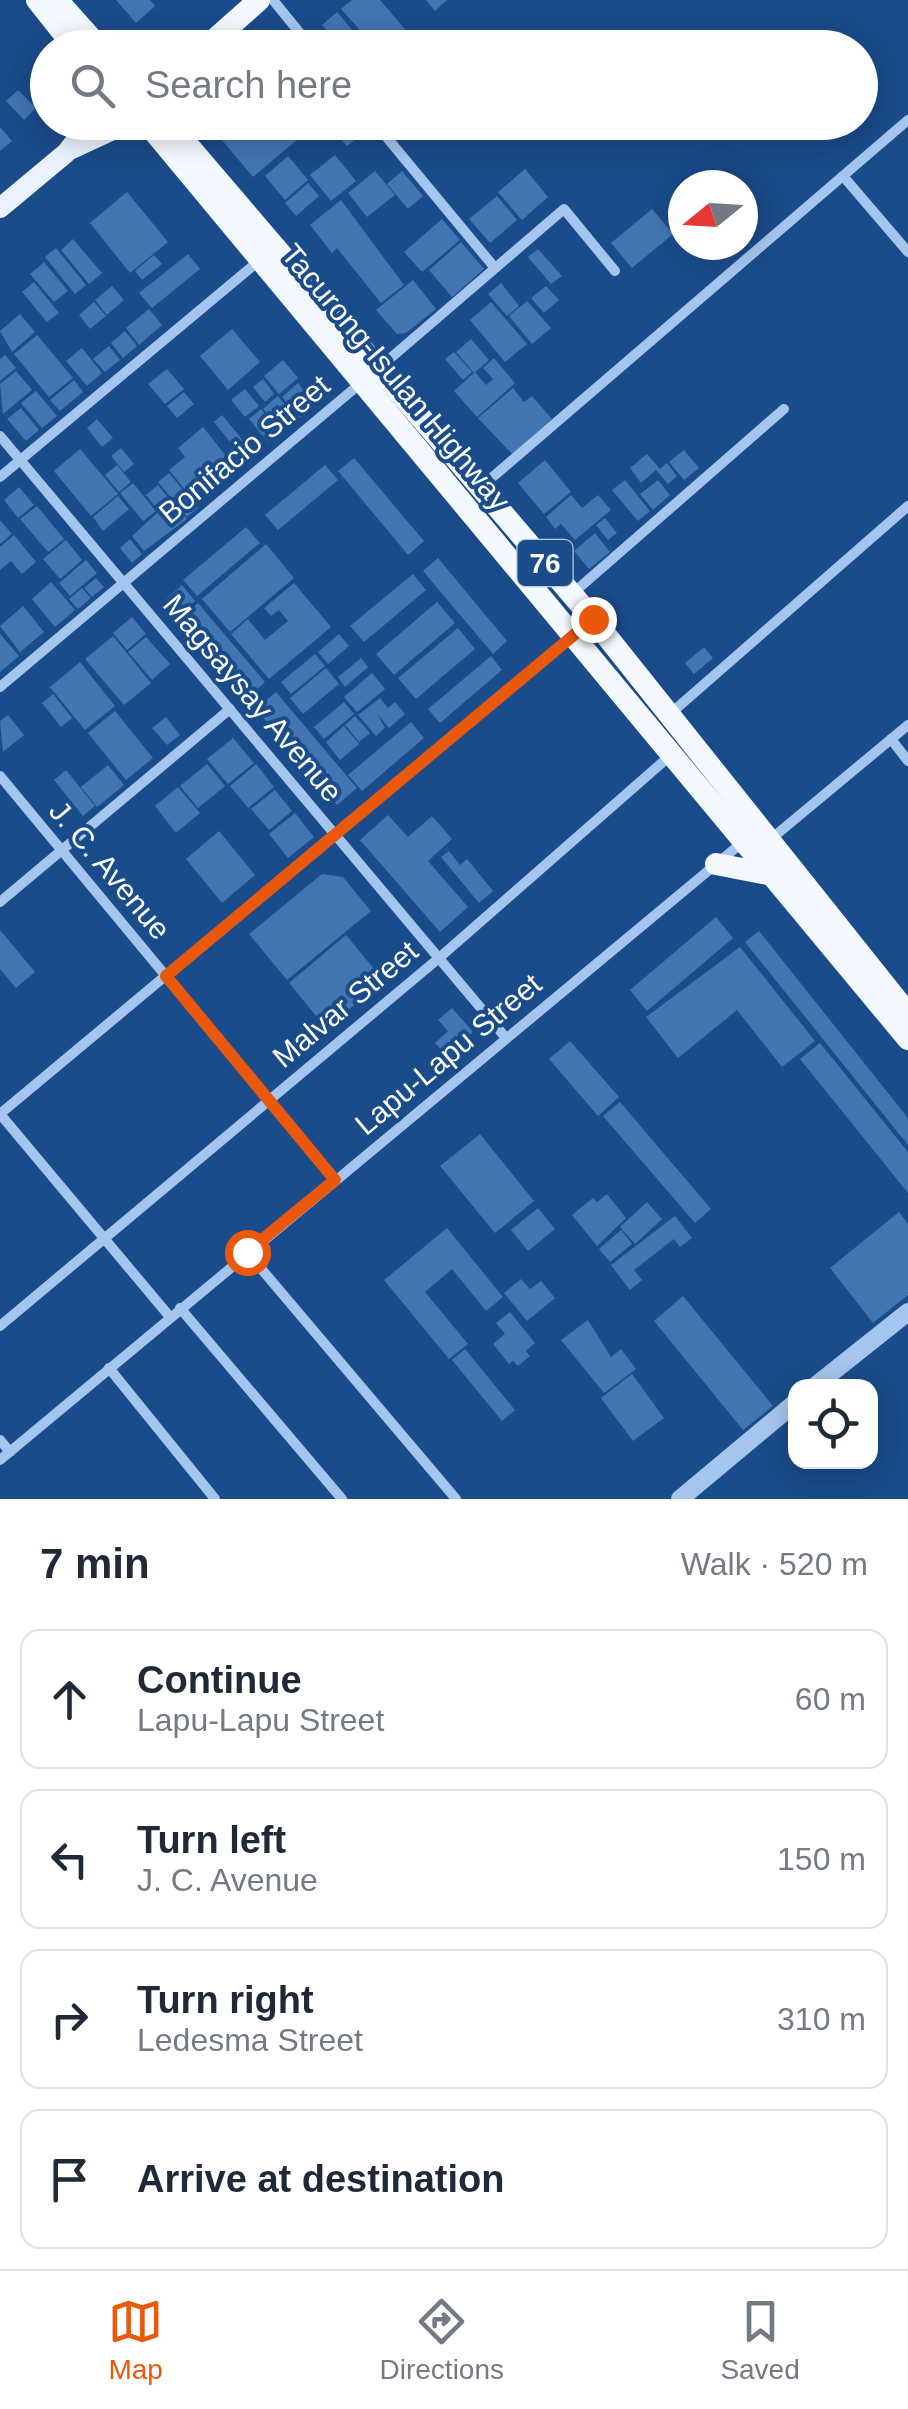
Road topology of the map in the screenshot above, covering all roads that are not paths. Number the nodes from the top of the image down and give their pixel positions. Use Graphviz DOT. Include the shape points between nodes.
graph roads {
  1 [pos="37,0"];
  2 [pos="58,0"];
  3 [pos="239,0"];
  4 [pos="260,0"];
  5 [pos="272,0"];
  6 [pos="61,30"];
  7 [pos="84,30"];
  8 [pos="205,30"];
  9 [pos="225,30"];
  10 [pos="297,30"];
  11 [pos="908,120"];
  12 [pos="76,140"];
  13 [pos="91,140"];
  14 [pos="163,140"];
  15 [pos="182,140"];
  16 [pos="389,140"];
  17 [pos="66,152"];
  18 [pos="843,176"];
  19 [pos="0,208"];
  20 [pos="908,252"];
  21 [pos="268,254"];
  22 [pos="495,268"];
  23 [pos="614,271"];
  24 [pos="370,375"];
  25 [pos="784,409"];
  26 [pos="0,436"];
  27 [pos="20,460"];
  28 [pos="0,476"];
  29 [pos="480,488"];
  30 [pos="908,506"];
  31 [pos="124,583"];
  32 [pos="571,594"];
  33 [pos="593,619"];
  34 [pos="573,636"];
  35 [pos="0,687"];
  36 [pos="230,709"];
  37 [pos="669,714"];
  38 [pos="908,725"];
  39 [pos="891,740"];
  40 [pos="672,754"];
  41 [pos="908,761"];
  42 [pos="0,776"];
  43 [pos="335,834"];
  44 [pos="770,840"];
  45 [pos="744,841"];
  46 [pos="61,850"];
  47 [pos="716,864"];
  48 [pos="772,875"];
  49 [pos="0,902"];
  50 [pos="439,958"];
  51 [pos="166,976"];
  52 [pos="907,1011"];
  53 [pos="506,1038"];
  54 [pos="908,1039"];
  55 [pos="269,1100"];
  56 [pos="0,1114"];
  57 [pos="335,1180"];
  58 [pos="104,1238"];
  59 [pos="247,1252"];
  60 [pos="180,1308"];
  61 [pos="908,1312"];
  62 [pos="170,1317"];
  63 [pos="0,1326"];
  64 [pos="109,1368"];
  65 [pos="823,1379"];
  66 [pos="788,1409"];
  67 [pos="0,1440"];
  68 [pos="5,1456"];
  69 [pos="215,1499"];
  70 [pos="342,1499"];
  71 [pos="456,1499"];
  72 [pos="680,1499"];
  1 -- 6 [label="highway"];
  2 -- 7 [label="highway"];
  3 -- 8 [label="highway"];
  4 -- 9 [label="highway"];
  5 -- 10 [label="street"];
  11 -- 18 [label="street"];
  12 -- 17 [label="main road"];
  13 -- 17 [label="main road"];
  14 -- 21 [label="highway, Tacurong-Isulan Highway / 76"];
  15 -- 21 [label="highway, Tacurong-Isulan Highway / 76"];
  16 -- 22 [label="street"];
  17 -- 19 [label="main road"];
  18 -- 20 [label="street"];
  18 -- 29 [label="street"];
  21 -- 24 [label="highway, Tacurong-Isulan Highway / 76"];
  21 -- 27 [label="street"];
  22 -- 23 [label="street, Bonifacio Street" via="564,209"];
  22 -- 24 [label="street, Bonifacio Street"];
  24 -- 29 [label="highway, Tacurong-Isulan Highway / 76"];
  24 -- 31 [label="street, Bonifacio Street"];
  24 -- 34 [label="highway, Tacurong-Isulan Highway / 76"];
  25 -- 32 [label="street"];
  26 -- 27 [label="street, Magsaysay Avenue"];
  27 -- 28 [label="street"];
  27 -- 31 [label="street, Magsaysay Avenue"];
  29 -- 32 [label="highway, Tacurong-Isulan Highway / 76"];
  30 -- 37 [label="street"];
  31 -- 35 [label="street, Bonifacio Street"];
  31 -- 36 [label="street, Magsaysay Avenue"];
  32 -- 33 [label="highway, Tacurong-Isulan Highway / 76"];
  33 -- 34 [label="street"];
  33 -- 37 [label="highway, Tacurong-Isulan Highway / 76"];
  34 -- 40 [label="highway, Tacurong-Isulan Highway / 76"];
  34 -- 43 [label="street"];
  36 -- 43 [label="street, Magsaysay Avenue"];
  36 -- 46 [label="street"];
  37 -- 44 [label="highway, Tacurong-Isulan Highway / 76"];
  38 -- 39 [label="street"];
  39 -- 41 [label="street"];
  39 -- 44 [label="street"];
  40 -- 45 [label="highway, Tacurong-Isulan Highway / 76"];
  40 -- 50 [label="street, Malvar Street"];
  42 -- 46 [label="street, J. C. Avenue"];
  43 -- 50 [label="street, Magsaysay Avenue"];
  43 -- 51 [label="street"];
  44 -- 52 [label="highway, Tacurong-Isulan Highway / 76"];
  45 -- 47 [label="street, Lapu-Lapu Street"];
  45 -- 48 [label="highway, Tacurong-Isulan Highway / 76"];
  46 -- 49 [label="street"];
  46 -- 51 [label="street, J. C. Avenue"];
  47 -- 48 [label="highway"];
  47 -- 53 [label="street, Lapu-Lapu Street"];
  48 -- 54 [label="highway, Tacurong-Isulan Highway / 76"];
  50 -- 53 [label="street, Magsaysay Avenue"];
  50 -- 55 [label="street, Malvar Street"];
  51 -- 55 [label="street, J. C. Avenue"];
  51 -- 56 [label="street"];
  53 -- 57 [label="street, Lapu-Lapu Street"];
  55 -- 57 [label="street, J. C. Avenue"];
  55 -- 58 [label="street, Malvar Street"];
  56 -- 58 [label="street"];
  57 -- 59 [label="street, Lapu-Lapu Street"];
  58 -- 62 [label="street"];
  58 -- 63 [label="street, Malvar Street"];
  59 -- 60 [label="street, Lapu-Lapu Street"];
  59 -- 71 [label="street"];
  60 -- 62 [label="street, Lapu-Lapu Street"];
  60 -- 70 [label="street"];
  61 -- 65 [label="street"];
  62 -- 64 [label="street, Lapu-Lapu Street"];
  64 -- 68 [label="street, Lapu-Lapu Street"];
  64 -- 69 [label="street"];
  66 -- 72 [label="street"];
  67 -- 68 [label="street"];
}
